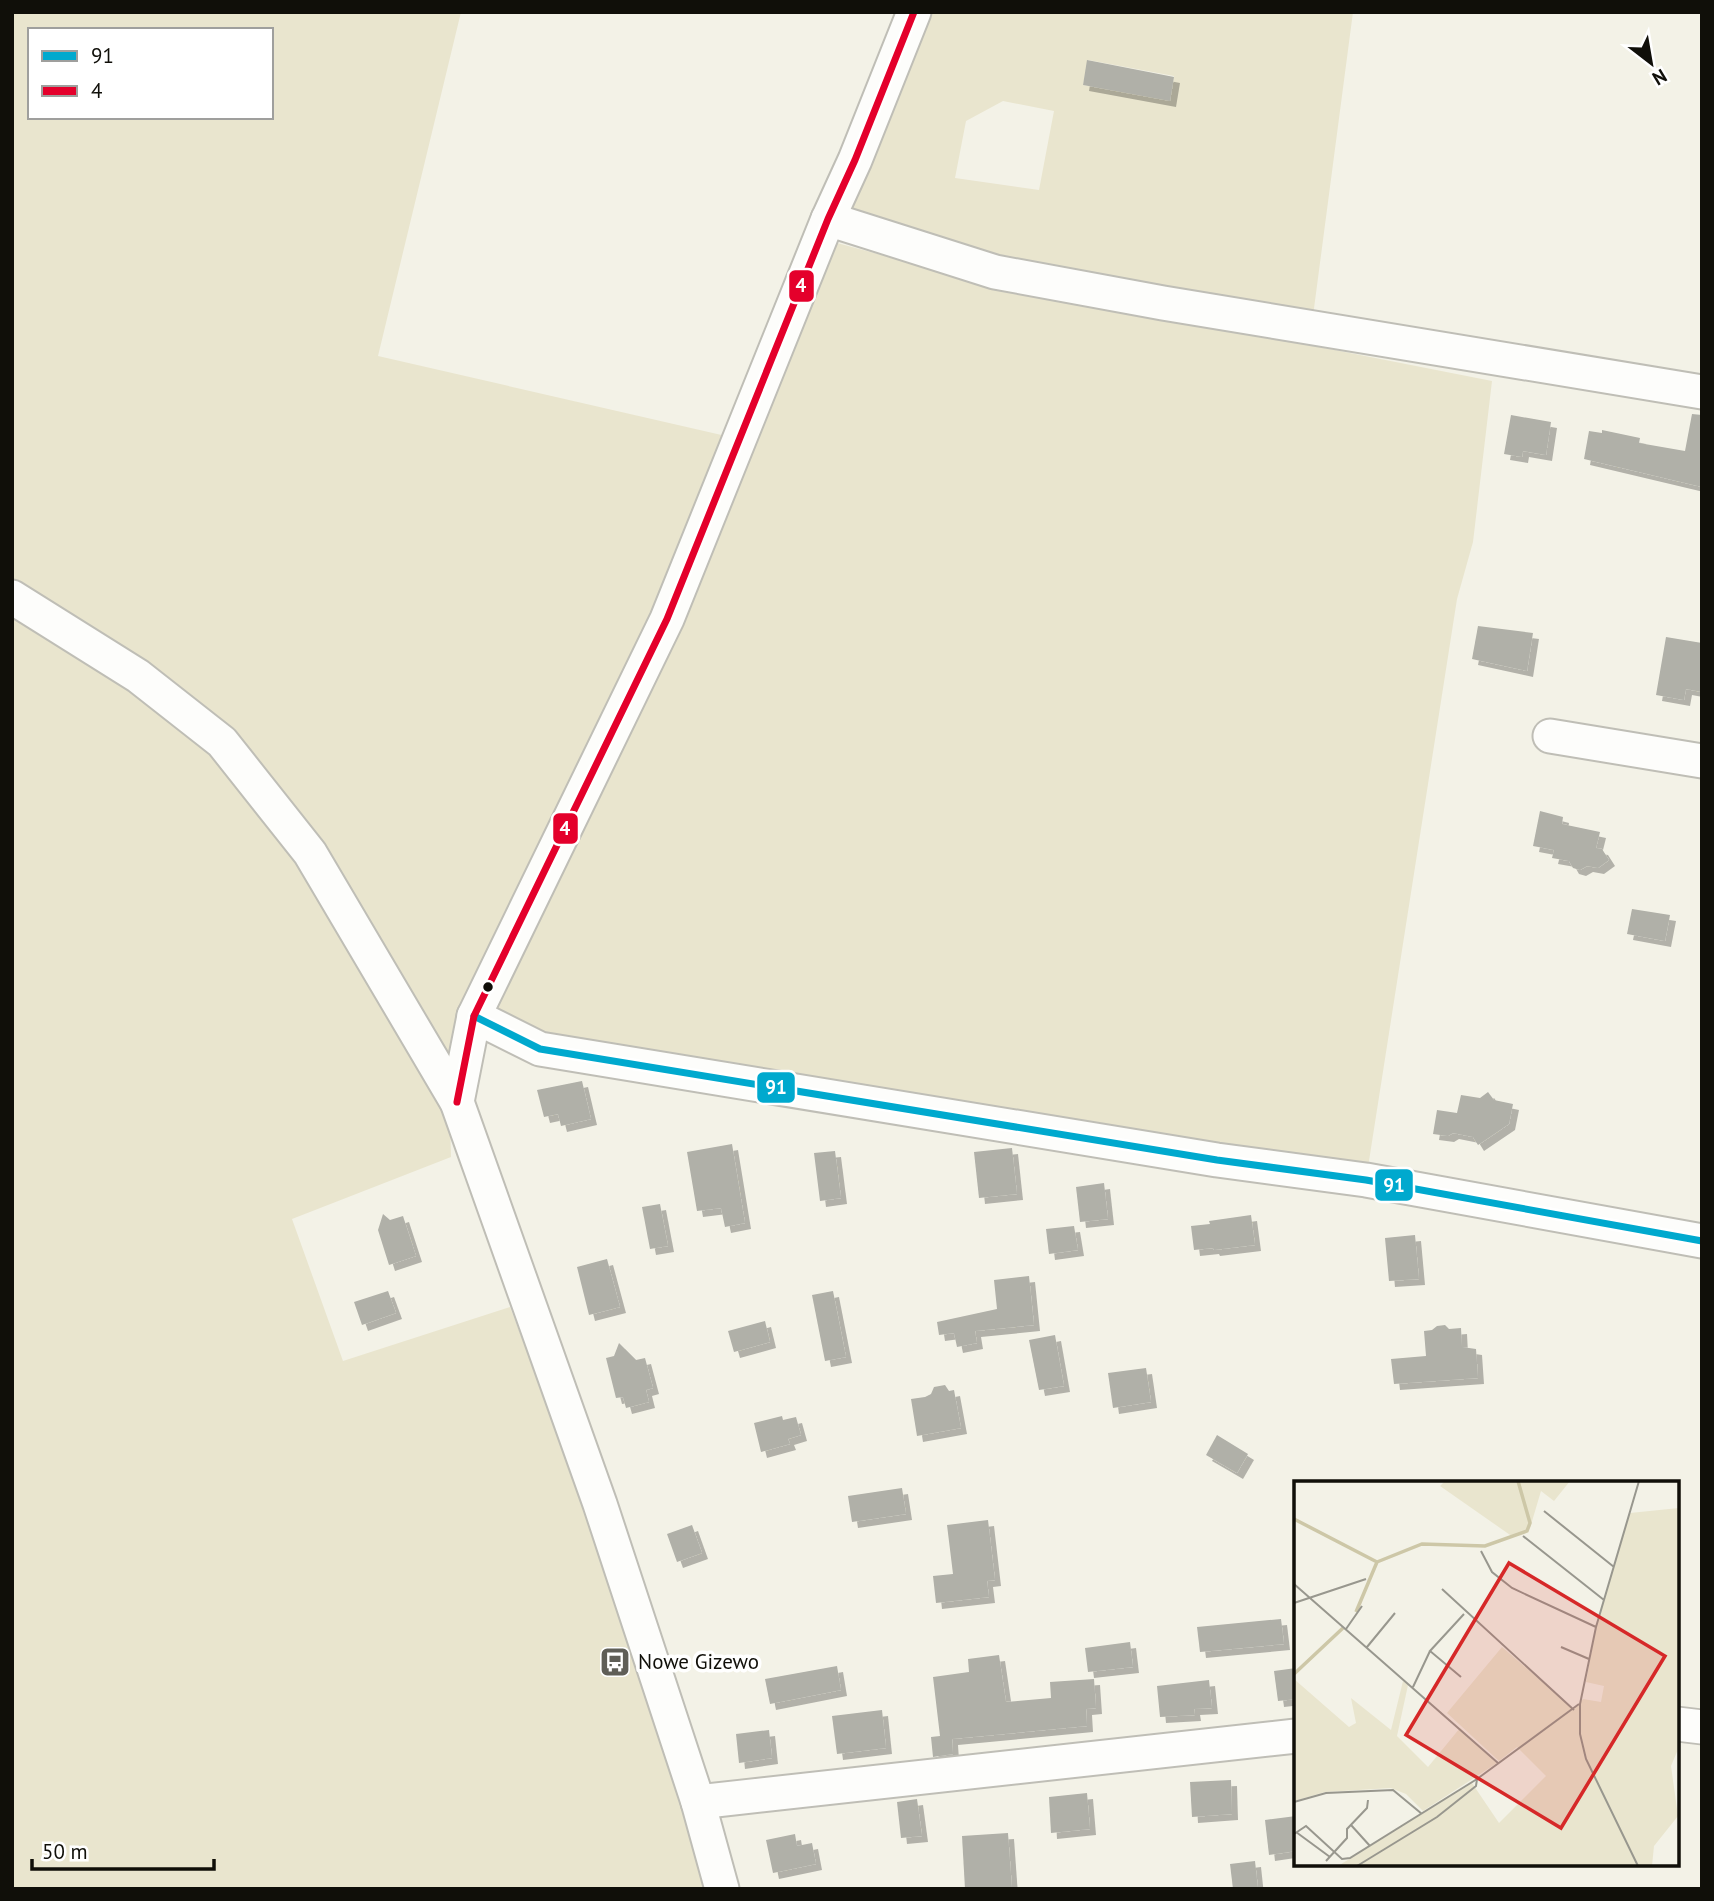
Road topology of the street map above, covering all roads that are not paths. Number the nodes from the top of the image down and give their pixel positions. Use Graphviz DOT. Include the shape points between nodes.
graph roads {
  1 [pos="914,12"];
  2 [pos="828,219"];
  3 [pos="1702,392"];
  4 [pos="12,597"];
  5 [pos="1550,736"];
  6 [pos="1702,761"];
  7 [pos="474,1016"];
  8 [pos="457,1102"];
  9 [pos="1702,1241"];
  10 [pos="1679,1724"];
  11 [pos="1702,1727"];
  12 [pos="1294,1736"];
  13 [pos="698,1802"];
  14 [pos="722,1889"];
  1 -- 2 [label="street"];
  2 -- 3 [label="street" via="995,272"];
  2 -- 7 [label="street" via="667,619"];
  4 -- 8 [label="street" via="138,676 222,742 310,853"];
  5 -- 6 [label="street"];
  7 -- 8 [label="street"];
  7 -- 9 [label="street" via="541,1049 1204,1158 1366,1180"];
  8 -- 13 [label="street" via="600,1504"];
  10 -- 11 [label="street"];
  12 -- 13 [label="street"];
  13 -- 14 [label="street"];
}
